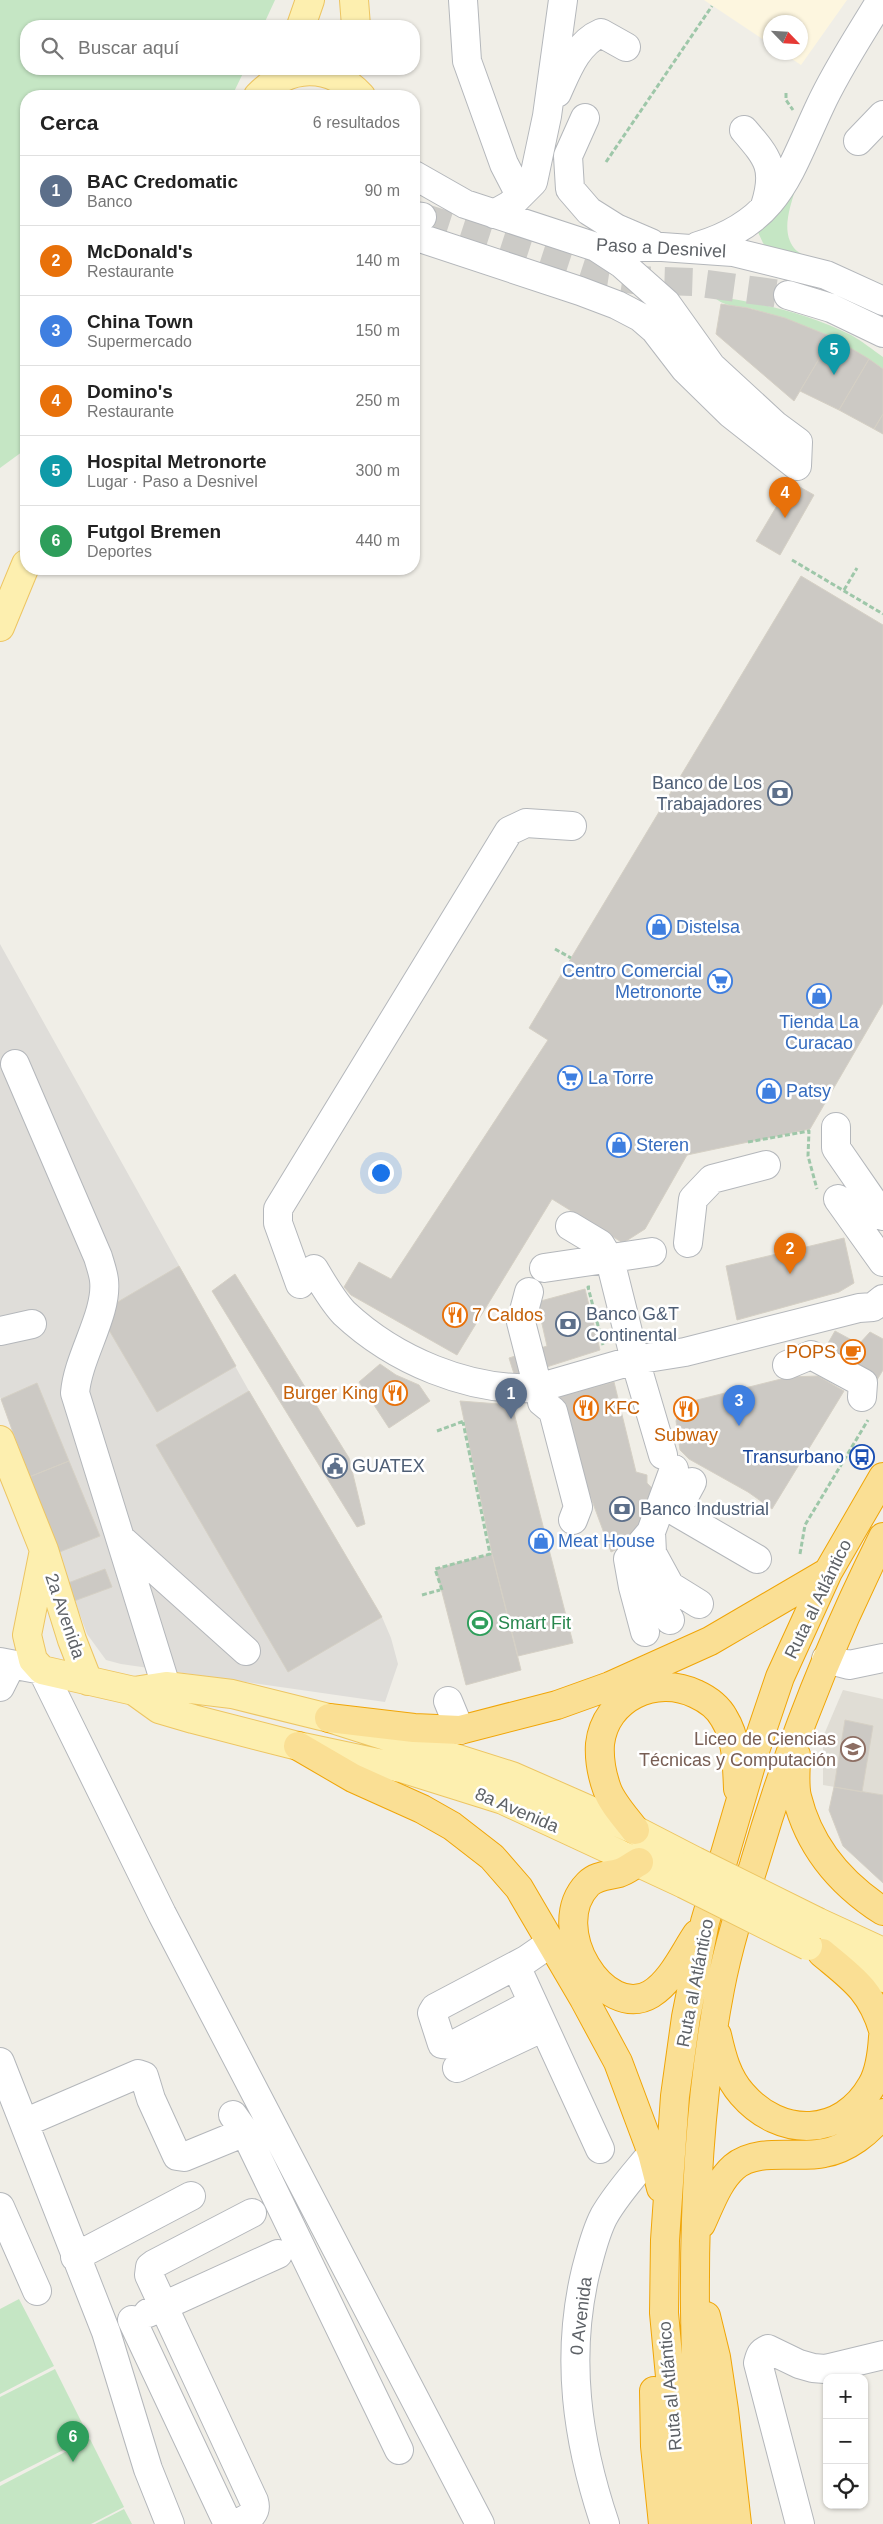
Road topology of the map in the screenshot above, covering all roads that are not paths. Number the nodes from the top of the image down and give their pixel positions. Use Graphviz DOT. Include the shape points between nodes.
graph roads {
  1 [pos="310,0"];
  2 [pos="354,0"];
  3 [pos="463,0"];
  4 [pos="563,0"];
  5 [pos="880,0"];
  6 [pos="303,20"];
  7 [pos="356,20"];
  8 [pos="626,47"];
  9 [pos="283,75"];
  10 [pos="331,75"];
  11 [pos="360,75"];
  12 [pos="264,90"];
  13 [pos="354,90"];
  14 [pos="362,90"];
  15 [pos="883,115"];
  16 [pos="547,116"];
  17 [pos="585,118"];
  18 [pos="744,130"];
  19 [pos="858,141"];
  20 [pos="420,179"];
  21 [pos="520,195"];
  22 [pos="764,209"];
  23 [pos="494,214"];
  24 [pos="420,224"];
  25 [pos="596,247"];
  26 [pos="662,247"];
  27 [pos="692,248"];
  28 [pos="788,296"];
  29 [pos="883,301"];
  30 [pos="883,333"];
  31 [pos="21,575"];
  32 [pos="0,627"];
  33 [pos="572,826"];
  34 [pos="15,1064"];
  35 [pos="836,1127"];
  36 [pos="766,1165"];
  37 [pos="838,1199"];
  38 [pos="880,1199"];
  39 [pos="570,1226"];
  40 [pos="688,1243"];
  41 [pos="652,1252"];
  42 [pos="610,1260"];
  43 [pos="883,1262"];
  44 [pos="544,1268"];
  45 [pos="883,1278"];
  46 [pos="529,1292"];
  47 [pos="871,1304"];
  48 [pos="32,1324"];
  49 [pos="0,1331"];
  50 [pos="635,1360"];
  51 [pos="787,1365"];
  52 [pos="534,1393"];
  53 [pos="868,1404"];
  54 [pos="0,1440"];
  55 [pos="676,1469"];
  56 [pos="883,1477"];
  57 [pos="573,1520"];
  58 [pos="650,1532"];
  59 [pos="120,1538"];
  60 [pos="880,1546"];
  61 [pos="44,1550"];
  62 [pos="758,1559"];
  63 [pos="828,1572"];
  64 [pos="699,1604"];
  65 [pos="670,1620"];
  66 [pos="645,1632"];
  67 [pos="246,1651"];
  68 [pos="883,1658"];
  69 [pos="826,1659"];
  70 [pos="42,1670"];
  71 [pos="4,1671"];
  72 [pos="88,1681"];
  73 [pos="166,1686"];
  74 [pos="134,1692"];
  75 [pos="448,1701"];
  76 [pos="330,1718"];
  77 [pos="460,1730"];
  78 [pos="796,1736"];
  79 [pos="298,1746"];
  80 [pos="739,1808"];
  81 [pos="634,1830"];
  82 [pos="639,1862"];
  83 [pos="690,1872"];
  84 [pos="883,1911"];
  85 [pos="705,1922"];
  86 [pos="816,1941"];
  87 [pos="552,1942"];
  88 [pos="883,1952"];
  89 [pos="516,1966"];
  90 [pos="883,1978"];
  91 [pos="538,2015"];
  92 [pos="714,2026"];
  93 [pos="883,2030"];
  94 [pos="883,2037"];
  95 [pos="0,2062"];
  96 [pos="457,2068"];
  97 [pos="6,2094"];
  98 [pos="883,2113"];
  99 [pos="24,2123"];
  100 [pos="600,2149"];
  101 [pos="652,2153"];
  102 [pos="191,2196"];
  103 [pos="0,2206"];
  104 [pos="252,2213"];
  105 [pos="695,2236"];
  106 [pos="665,2240"];
  107 [pos="278,2254"];
  108 [pos="75,2257"];
  109 [pos="695,2270"];
  110 [pos="37,2291"];
  111 [pos="163,2306"];
  112 [pos="664,2312"];
  113 [pos="132,2320"];
  114 [pos="106,2332"];
  115 [pos="883,2355"];
  116 [pos="399,2450"];
  117 [pos="170,2524"];
  118 [pos="228,2524"];
  119 [pos="237,2524"];
  120 [pos="480,2524"];
  121 [pos="605,2524"];
  122 [pos="663,2524"];
  123 [pos="684,2524"];
  124 [pos="712,2524"];
  125 [pos="737,2524"];
  126 [pos="800,2524"];
  1 -- 6 [label="main road"];
  2 -- 7 [label="main road"];
  3 -- 21 [label="street" via="467,61 504,164"];
  4 -- 16 [label="street"];
  5 -- 22 [label="street" via="820,105 786,179"];
  8 -- 16 [label="street" via="601,33 588,39 570,64"];
  9 -- 12 [label="main road"];
  10 -- 13 [label="main road"];
  11 -- 14 [label="main road"];
  15 -- 19 [label="street"];
  16 -- 21 [label="street" via="532,182"];
  17 -- 26 [label="street" via="568,156 570,189 589,211 616,228"];
  18 -- 22 [label="street" via="767,158 771,186"];
  20 -- 23 [label="street, Paso a Desnivel" via="465,204"];
  21 -- 23 [label="street"];
  22 -- 27 [label="street" via="725,238"];
  23 -- 25 [label="street, Paso a Desnivel"];
  24 -- 25 [label="street" via="640,317 655,330 684,369 731,414 798,454 775,425 711,366 666,303 622,264"];
  25 -- 26 [label="street, Paso a Desnivel"];
  26 -- 27 [label="street, Paso a Desnivel"];
  27 -- 29 [label="street, Paso a Desnivel" via="733,252 826,275"];
  28 -- 30 [label="street" via="831,308"];
  31 -- 32 [label="main road"];
  33 -- 52 [label="street" via="526,823 509,831 278,1209 278,1223 307,1277 361,1326 401,1353 456,1377"];
  34 -- 59 [label="street" via="98,1257 104,1280 101,1307 76,1377 75,1393"];
  35 -- 38 [label="street" via="836,1148"];
  36 -- 40 [label="street" via="712,1179 693,1200"];
  37 -- 43 [label="street"];
  39 -- 42 [label="street" via="600,1244"];
  41 -- 42 [label="street"];
  42 -- 44 [label="street"];
  42 -- 50 [label="street"];
  45 -- 47 [label="street" via="864,1293"];
  46 -- 52 [label="street" via="521,1322"];
  47 -- 50 [label="street" via="685,1352"];
  48 -- 49 [label="street"];
  50 -- 52 [label="street"];
  50 -- 55 [label="street"];
  51 -- 53 [label="street" via="808,1368 849,1384"];
  52 -- 57 [label="street" via="553,1411 578,1507"];
  54 -- 61 [label="main road, 2a Avenida"];
  55 -- 58 [label="street"];
  55 -- 62 [label="street" via="678,1513 681,1517"];
  56 -- 63 [label="highway, Ruta al Atlántico"];
  58 -- 64 [label="street" via="652,1553 670,1586"];
  58 -- 65 [label="street" via="641,1556 647,1583"];
  58 -- 66 [label="street" via="628,1559"];
  59 -- 67 [label="street"];
  59 -- 73 [label="street"];
  60 -- 69 [label="highway, Ruta al Atlántico"];
  61 -- 70 [label="main road, 2a Avenida" via="27,1635 33,1660"];
  61 -- 72 [label="main road, 2a Avenida"];
  63 -- 77 [label="highway" via="710,1641 610,1686 557,1705"];
  63 -- 80 [label="highway, Ruta al Atlántico" via="780,1677"];
  68 -- 69 [label="street" via="849,1665"];
  69 -- 78 [label="highway, Ruta al Atlántico"];
  70 -- 71 [label="street, 8a Avenida"];
  70 -- 72 [label="main road, 8a Avenida"];
  70 -- 120 [label="street" via="162,1914"];
  72 -- 74 [label="main road, 8a Avenida"];
  73 -- 74 [label="main road, 8a Avenida"];
  73 -- 76 [label="main road, 8a Avenida" via="232,1694"];
  74 -- 79 [label="main road, 8a Avenida" via="159,1709"];
  75 -- 77 [label="street"];
  76 -- 77 [label="highway"];
  76 -- 81 [label="main road, 8a Avenida" via="512,1776"];
  78 -- 84 [label="highway" via="796,1796 812,1836 834,1870"];
  78 -- 92 [label="highway, Ruta al Atlántico" via="732,1939"];
  79 -- 82 [label="main road, 8a Avenida" via="402,1768 503,1800"];
  79 -- 87 [label="highway" via="353,1778 422,1809 476,1844 519,1888"];
  80 -- 81 [label="highway" via="737,1760 724,1718 711,1702 688,1690 673,1686 653,1687 632,1694 617,1707 606,1724 600,1743 601,1768 608,1791"];
  80 -- 85 [label="highway, Ruta al Atlántico"];
  81 -- 83 [label="main road, 8a Avenida"];
  82 -- 83 [label="main road, 8a Avenida"];
  82 -- 85 [label="highway" via="620,1872 602,1875 589,1884 577,1899 572,1916 574,1937 582,1959 605,1986 627,2000 652,1994 666,1981"];
  83 -- 86 [label="main road, 8a Avenida, bridge"];
  85 -- 106 [label="highway, Ruta al Atlántico" via="686,2017 675,2096"];
  86 -- 88 [label="main road, 8a Avenida"];
  86 -- 90 [label="main road, 8a Avenida"];
  86 -- 93 [label="highway" via="862,1987 877,2011"];
  87 -- 89 [label="street"];
  87 -- 101 [label="highway" via="618,2062"];
  89 -- 91 [label="street"];
  89 -- 91 [label="street" via="433,2010 442,2044 453,2045"];
  91 -- 96 [label="street"];
  91 -- 100 [label="street"];
  92 -- 94 [label="highway" via="725,2068 741,2093 771,2119 802,2126 815,2126 846,2116 860,2102 873,2084 882,2058"];
  92 -- 105 [label="highway, Ruta al Atlántico" via="706,2079"];
  95 -- 97 [label="street"];
  97 -- 99 [label="street"];
  98 -- 105 [label="highway" via="870,2130 842,2147 824,2153 764,2156 742,2161 727,2174"];
  99 -- 108 [label="street"];
  99 -- 116 [label="street" via="138,2074 144,2076 177,2156 184,2157 239,2123"];
  101 -- 106 [label="highway" via="660,2179"];
  101 -- 121 [label="street, 0 Avenida" via="620,2190 603,2218 580,2295 574,2340 576,2402 583,2449"];
  102 -- 108 [label="street"];
  103 -- 110 [label="street"];
  104 -- 111 [label="street" via="150,2267 149,2275"];
  105 -- 109 [label="highway, Ruta al Atlántico"];
  106 -- 112 [label="highway, Ruta al Atlántico"];
  107 -- 111 [label="street"];
  108 -- 114 [label="street"];
  109 -- 124 [label="highway, Ruta al Atlántico" via="697,2405"];
  109 -- 125 [label="highway" via="716,2357"];
  111 -- 113 [label="street"];
  111 -- 119 [label="street" via="254,2501 254,2513"];
  112 -- 122 [label="highway" via="654,2384 655,2446"];
  112 -- 123 [label="highway, Ruta al Atlántico"];
  113 -- 114 [label="street"];
  113 -- 118 [label="street"];
  114 -- 117 [label="street" via="148,2469"];
  115 -- 126 [label="street" via="825,2369 799,2364 768,2349 763,2351 758,2363"];
}
